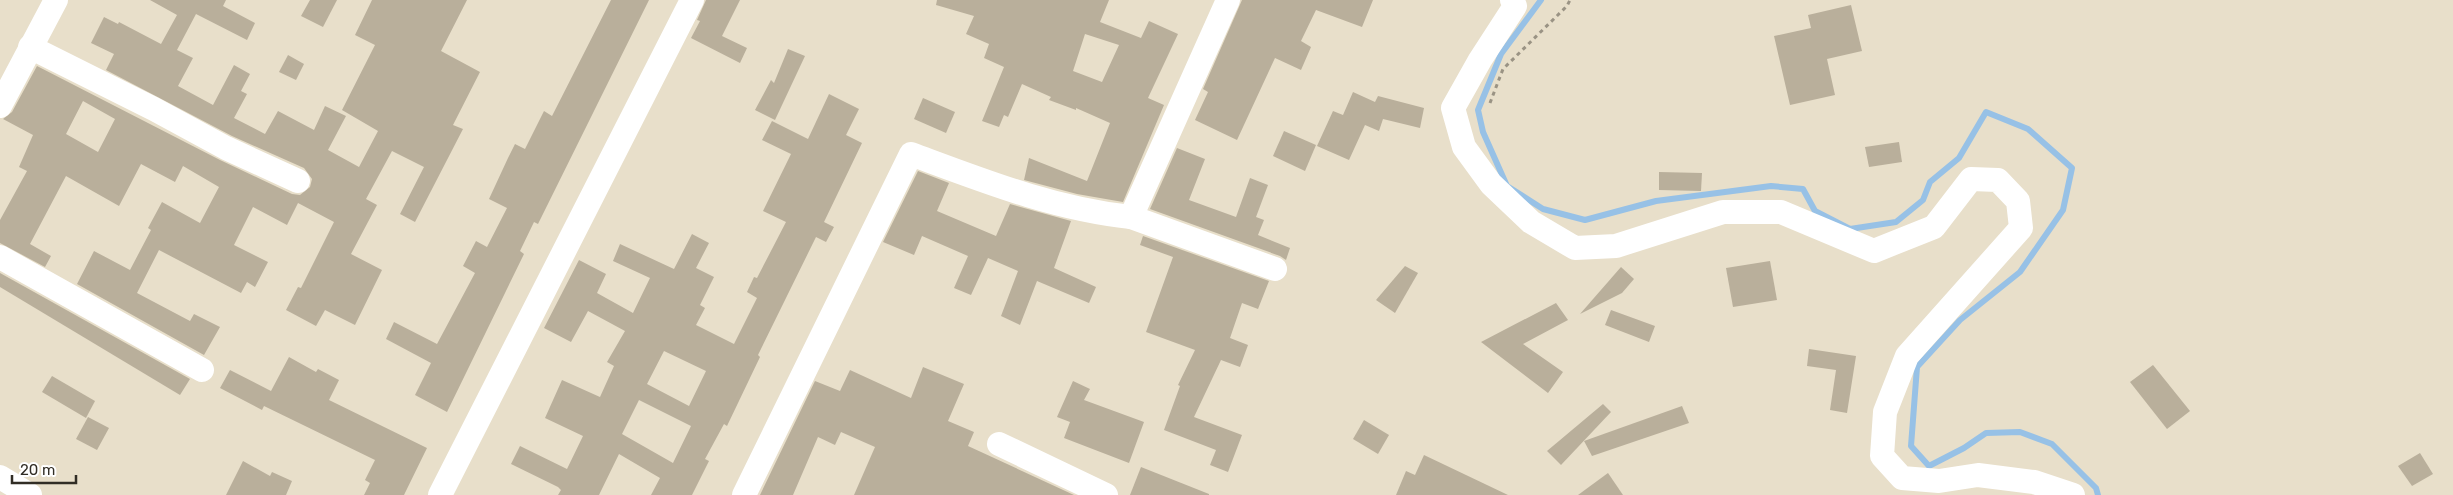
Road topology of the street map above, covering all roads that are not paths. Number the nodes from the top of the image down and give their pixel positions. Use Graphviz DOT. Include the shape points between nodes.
graph roads {
  1 [pos="56,0"];
  2 [pos="692,0"];
  3 [pos="1228,0"];
  4 [pos="1512,0"];
  5 [pos="30,47"];
  6 [pos="0,106"];
  7 [pos="298,181"];
  8 [pos="1131,217"];
  9 [pos="0,257"];
  10 [pos="1275,269"];
  11 [pos="202,370"];
  12 [pos="999,444"];
  13 [pos="0,477"];
  14 [pos="1896,487"];
  15 [pos="30,495"];
  16 [pos="440,495"];
  17 [pos="744,495"];
  18 [pos="1106,495"];
  19 [pos="2073,495"];
  1 -- 5 [label="street"];
  2 -- 16 [label="street"];
  3 -- 8 [label="street"];
  4 -- 14 [label="street" via="1515,6 1511,14 1480,60 1454,108 1464,148 1491,184 1531,222 1575,248 1616,246 1723,212 1781,212 1874,251 1934,227 1971,179 1998,180 2018,201 2021,228 1907,356 1885,412 1882,456"];
  5 -- 6 [label="street"];
  5 -- 7 [label="street" via="226,148"];
  8 -- 10 [label="street"];
  8 -- 17 [label="street" via="1094,213 1047,202 911,154"];
  9 -- 11 [label="street"];
  12 -- 18 [label="street"];
  13 -- 15 [label="street"];
  14 -- 19 [label="street" via="1978,475 2034,482"];
}
